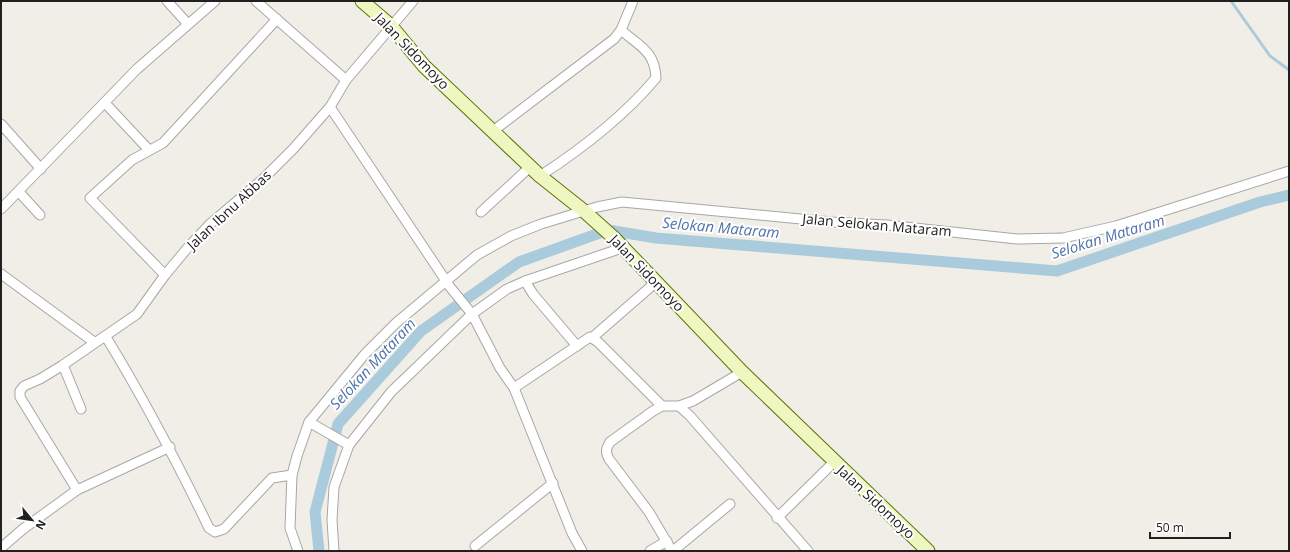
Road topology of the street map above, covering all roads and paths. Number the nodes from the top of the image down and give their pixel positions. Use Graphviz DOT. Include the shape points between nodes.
graph roads {
  1 [pos="167,1"];
  2 [pos="215,1"];
  3 [pos="256,1"];
  4 [pos="362,1"];
  5 [pos="413,1"];
  6 [pos="641,1"];
  7 [pos="630,3"];
  8 [pos="277,19"];
  9 [pos="188,24"];
  10 [pos="391,26"];
  11 [pos="621,30"];
  12 [pos="346,80"];
  13 [pos="105,103"];
  14 [pos="330,107"];
  15 [pos="1,124"];
  16 [pos="493,131"];
  17 [pos="148,150"];
  18 [pos="530,167"];
  19 [pos="41,170"];
  20 [pos="1289,170"];
  21 [pos="540,176"];
  22 [pos="19,192"];
  23 [pos="1,209"];
  24 [pos="584,211"];
  25 [pos="481,212"];
  26 [pos="40,215"];
  27 [pos="622,248"];
  28 [pos="1,274"];
  29 [pos="165,275"];
  30 [pos="525,281"];
  31 [pos="448,283"];
  32 [pos="656,283"];
  33 [pos="472,314"];
  34 [pos="106,337"];
  35 [pos="593,337"];
  36 [pos="94,342"];
  37 [pos="577,346"];
  38 [pos="62,365"];
  39 [pos="742,372"];
  40 [pos="514,388"];
  41 [pos="662,406"];
  42 [pos="679,406"];
  43 [pos="81,409"];
  44 [pos="312,424"];
  45 [pos="349,445"];
  46 [pos="170,447"];
  47 [pos="834,462"];
  48 [pos="292,475"];
  49 [pos="553,483"];
  50 [pos="77,490"];
  51 [pos="730,504"];
  52 [pos="777,518"];
  53 [pos="668,541"];
  54 [pos="475,546"];
  55 [pos="1,548"];
  56 [pos="298,551"];
  57 [pos="334,551"];
  58 [pos="582,551"];
  59 [pos="650,551"];
  60 [pos="672,551"];
  61 [pos="808,551"];
  62 [pos="928,551"];
  1 -- 9 [label="street"];
  2 -- 9 [label="street"];
  3 -- 8 [label="street"];
  4 -- 10 [label="main road, Jalan Sidomoyo"];
  5 -- 10 [label="street, Jalan Ibnu Abbas"];
  6 -- 7 [label="street"];
  7 -- 11 [label="street"];
  8 -- 12 [label="street"];
  8 -- 17 [label="street" via="163,143"];
  9 -- 13 [label="street" via="137,69"];
  10 -- 12 [label="street, Jalan Ibnu Abbas"];
  10 -- 16 [label="main road, Jalan Sidomoyo" via="424,66"];
  11 -- 16 [label="street" via="606,46"];
  11 -- 21 [label="street" via="652,56 656,78 601,131"];
  12 -- 14 [label="street, Jalan Ibnu Abbas"];
  13 -- 17 [label="street"];
  13 -- 19 [label="street"];
  14 -- 29 [label="street, Jalan Ibnu Abbas" via="262,180 210,224"];
  14 -- 31 [label="street"];
  15 -- 19 [label="street"];
  16 -- 18 [label="main road, Jalan Sidomoyo"];
  17 -- 29 [label="street" via="132,160 90,198"];
  18 -- 21 [label="main road, Jalan Sidomoyo"];
  18 -- 25 [label="street"];
  19 -- 22 [label="street"];
  20 -- 24 [label="street, Jalan Selokan Mataram" via="1116,226 1088,234 1052,239 1017,239 622,202"];
  21 -- 24 [label="main road, Jalan Sidomoyo"];
  22 -- 23 [label="street"];
  22 -- 26 [label="street"];
  24 -- 27 [label="main road, Jalan Sidomoyo"];
  24 -- 31 [label="street, Jalan Selokan Mataram" via="511,236 477,255"];
  27 -- 30 [label="street"];
  27 -- 32 [label="main road, Jalan Sidomoyo"];
  28 -- 36 [label="street"];
  29 -- 34 [label="street, Jalan Ibnu Abbas" via="137,314"];
  30 -- 33 [label="street" via="507,289"];
  30 -- 37 [label="street" via="532,294"];
  31 -- 33 [label="street"];
  31 -- 44 [label="street, Jalan Selokan Mataram" via="396,323 365,354"];
  32 -- 35 [label="street"];
  32 -- 39 [label="main road, Jalan Sidomoyo"];
  33 -- 40 [label="street" via="500,368"];
  33 -- 45 [label="street" via="391,392"];
  34 -- 36 [label="street, Jalan Ibnu Abbas"];
  34 -- 46 [label="street"];
  35 -- 37 [label="street" via="588,337"];
  35 -- 41 [label="street"];
  36 -- 38 [label="street, Jalan Ibnu Abbas"];
  37 -- 40 [label="street"];
  38 -- 43 [label="street"];
  38 -- 50 [label="street, Jalan Ibnu Abbas" via="24,386 20,391 23,402"];
  39 -- 42 [label="street" via="693,401"];
  39 -- 47 [label="main road, Jalan Sidomoyo"];
  40 -- 49 [label="street"];
  41 -- 42 [label="street"];
  41 -- 53 [label="street" via="610,442 606,454"];
  42 -- 52 [label="street"];
  44 -- 45 [label="street"];
  44 -- 48 [label="street, Jalan Selokan Mataram"];
  45 -- 57 [label="street" via="334,487"];
  46 -- 48 [label="street" via="209,528 215,532 224,529 272,478"];
  46 -- 50 [label="street"];
  47 -- 52 [label="street"];
  47 -- 62 [label="main road, Jalan Sidomoyo"];
  48 -- 56 [label="street, Jalan Selokan Mataram" via="290,528"];
  49 -- 54 [label="street"];
  49 -- 58 [label="street" via="572,533"];
  50 -- 55 [label="street" via="22,528"];
  51 -- 60 [label="street"];
  52 -- 61 [label="street"];
  53 -- 59 [label="street"];
  53 -- 60 [label="street"];
}
